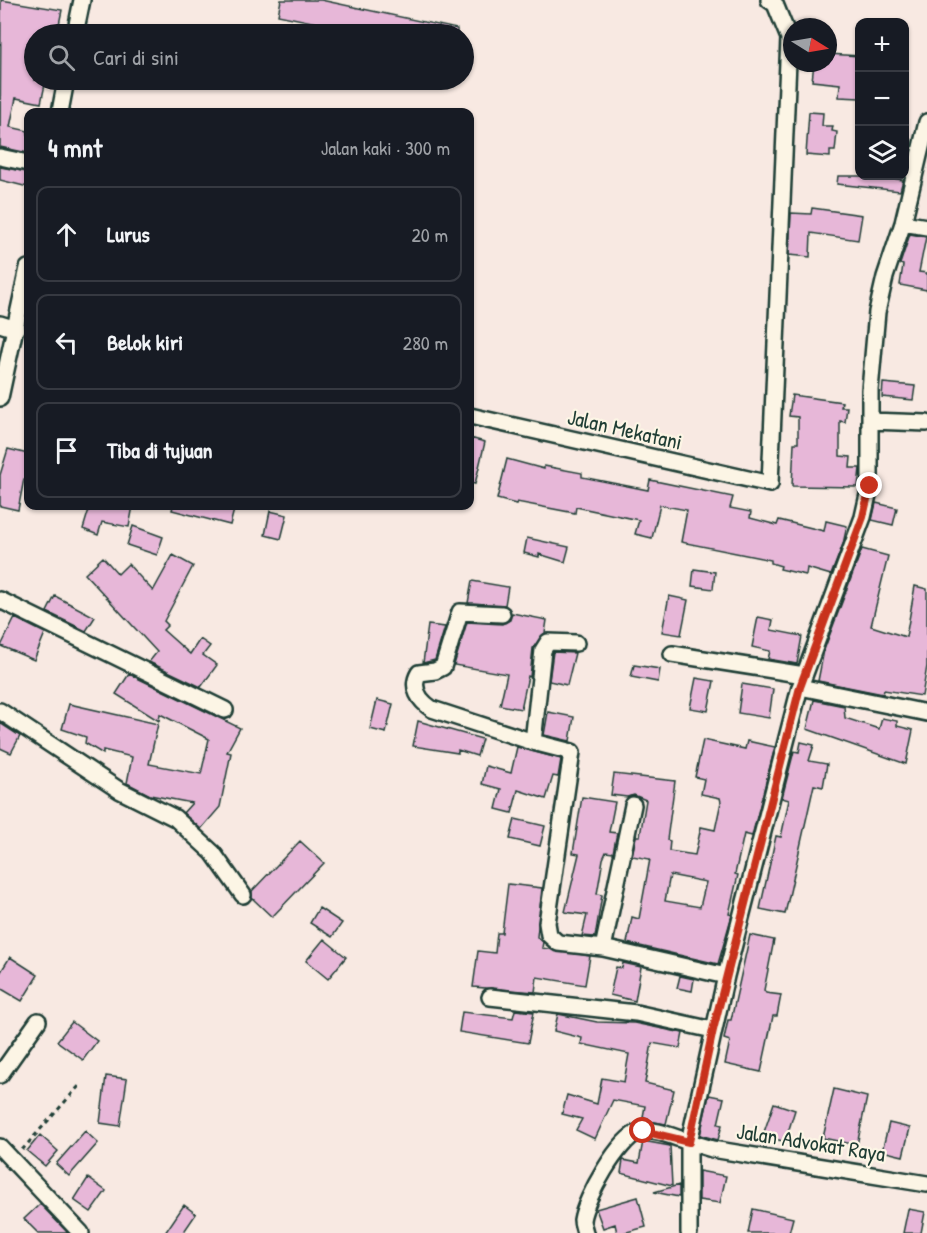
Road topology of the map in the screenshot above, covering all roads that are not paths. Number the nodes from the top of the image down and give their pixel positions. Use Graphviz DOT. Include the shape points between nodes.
graph roads {
  1 [pos="82,0"];
  2 [pos="769,0"];
  3 [pos="77,24"];
  4 [pos="64,90"];
  5 [pos="61,108"];
  6 [pos="927,122"];
  7 [pos="0,156"];
  8 [pos="24,162"];
  9 [pos="903,223"];
  10 [pos="927,227"];
  11 [pos="24,298"];
  12 [pos="21,320"];
  13 [pos="0,324"];
  14 [pos="0,398"];
  15 [pos="474,417"];
  16 [pos="870,421"];
  17 [pos="927,423"];
  18 [pos="0,600"];
  19 [pos="502,614"];
  20 [pos="576,643"];
  21 [pos="672,654"];
  22 [pos="802,681"];
  23 [pos="225,710"];
  24 [pos="0,711"];
  25 [pos="927,713"];
  26 [pos="533,742"];
  27 [pos="633,805"];
  28 [pos="243,895"];
  29 [pos="603,948"];
  30 [pos="726,976"];
  31 [pos="490,998"];
  32 [pos="38,1021"];
  33 [pos="713,1030"];
  34 [pos="0,1075"];
  35 [pos="689,1142"];
  36 [pos="0,1147"];
  37 [pos="927,1184"];
  38 [pos="81,1233"];
  39 [pos="585,1233"];
  40 [pos="689,1233"];
  1 -- 3 [label="street"];
  2 -- 15 [label="street, Jalan Mekatani" via="775,4 789,38 770,484"];
  4 -- 5 [label="street"];
  6 -- 9 [label="street"];
  7 -- 8 [label="street"];
  9 -- 10 [label="street"];
  9 -- 16 [label="street" via="877,312"];
  11 -- 12 [label="street"];
  12 -- 13 [label="street"];
  12 -- 14 [label="street"];
  16 -- 17 [label="street"];
  16 -- 22 [label="street" via="870,486 863,517"];
  18 -- 23 [label="street"];
  19 -- 26 [label="street" via="460,612 443,667 419,673 417,693 432,709"];
  20 -- 26 [label="street" via="554,640 543,650"];
  21 -- 22 [label="street"];
  22 -- 25 [label="street"];
  22 -- 30 [label="street"];
  24 -- 28 [label="street" via="119,790 176,818 213,853"];
  26 -- 29 [label="street" via="572,752 547,930 558,943"];
  27 -- 29 [label="street"];
  29 -- 30 [label="street"];
  30 -- 33 [label="street"];
  31 -- 33 [label="street" via="636,1012"];
  32 -- 34 [label="street"];
  33 -- 35 [label="street"];
  35 -- 37 [label="street, Jalan Advokat Raya"];
  35 -- 39 [label="street, Jalan Advokat Raya" via="647,1130 632,1136 606,1167 586,1207 582,1222"];
  35 -- 40 [label="street"];
  36 -- 38 [label="street"];
}
